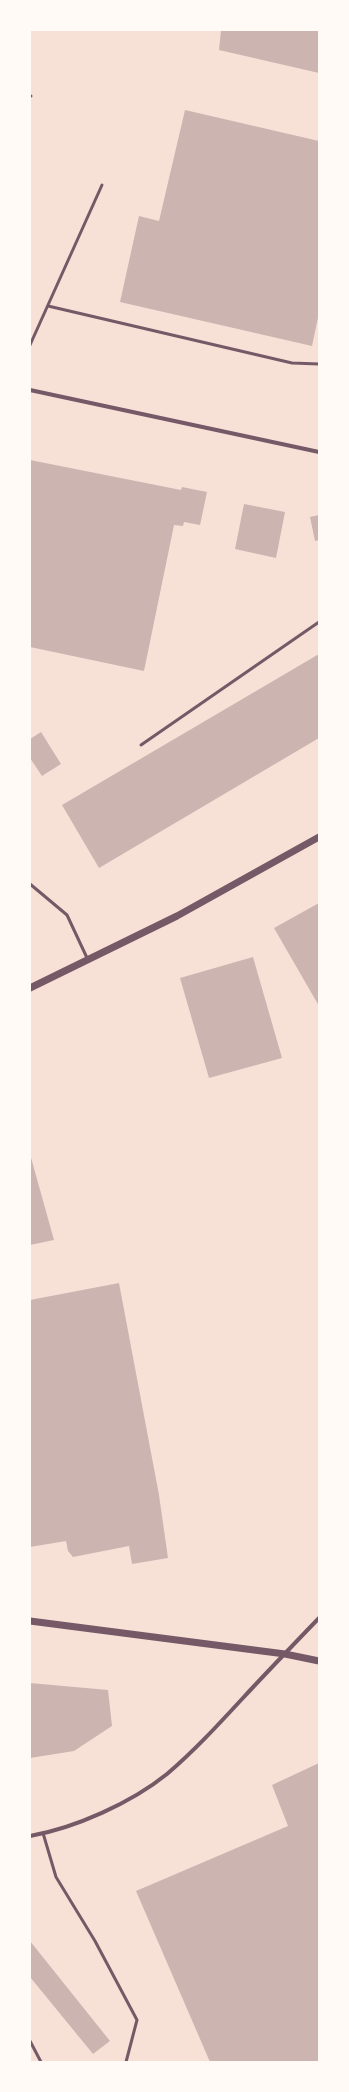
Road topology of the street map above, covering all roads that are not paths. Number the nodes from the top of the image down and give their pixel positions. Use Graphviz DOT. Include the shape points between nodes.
graph roads {
  1 [pos="102,185"];
  2 [pos="48,306"];
  3 [pos="30,345"];
  4 [pos="319,364"];
  5 [pos="30,390"];
  6 [pos="319,452"];
  7 [pos="319,622"];
  8 [pos="141,746"];
  9 [pos="319,836"];
  10 [pos="30,884"];
  11 [pos="88,961"];
  12 [pos="30,988"];
  13 [pos="319,1618"];
  14 [pos="30,1621"];
  15 [pos="285,1654"];
  16 [pos="319,1661"];
  17 [pos="44,1833"];
  18 [pos="30,1836"];
  19 [pos="30,2041"];
  20 [pos="41,2062"];
  21 [pos="126,2062"];
  1 -- 2 [label="lane"];
  2 -- 3 [label="lane"];
  2 -- 4 [label="lane" via="292,363"];
  5 -- 6 [label="street"];
  7 -- 8 [label="lane"];
  9 -- 11 [label="street" via="177,916"];
  10 -- 11 [label="lane" via="67,915"];
  11 -- 12 [label="street"];
  13 -- 15 [label="street"];
  14 -- 15 [label="street"];
  15 -- 16 [label="street"];
  15 -- 17 [label="street" via="200,1744 166,1774 126,1801 86,1819"];
  17 -- 18 [label="street"];
  17 -- 21 [label="lane" via="56,1877 95,1941 137,2020"];
  19 -- 20 [label="lane"];
}
